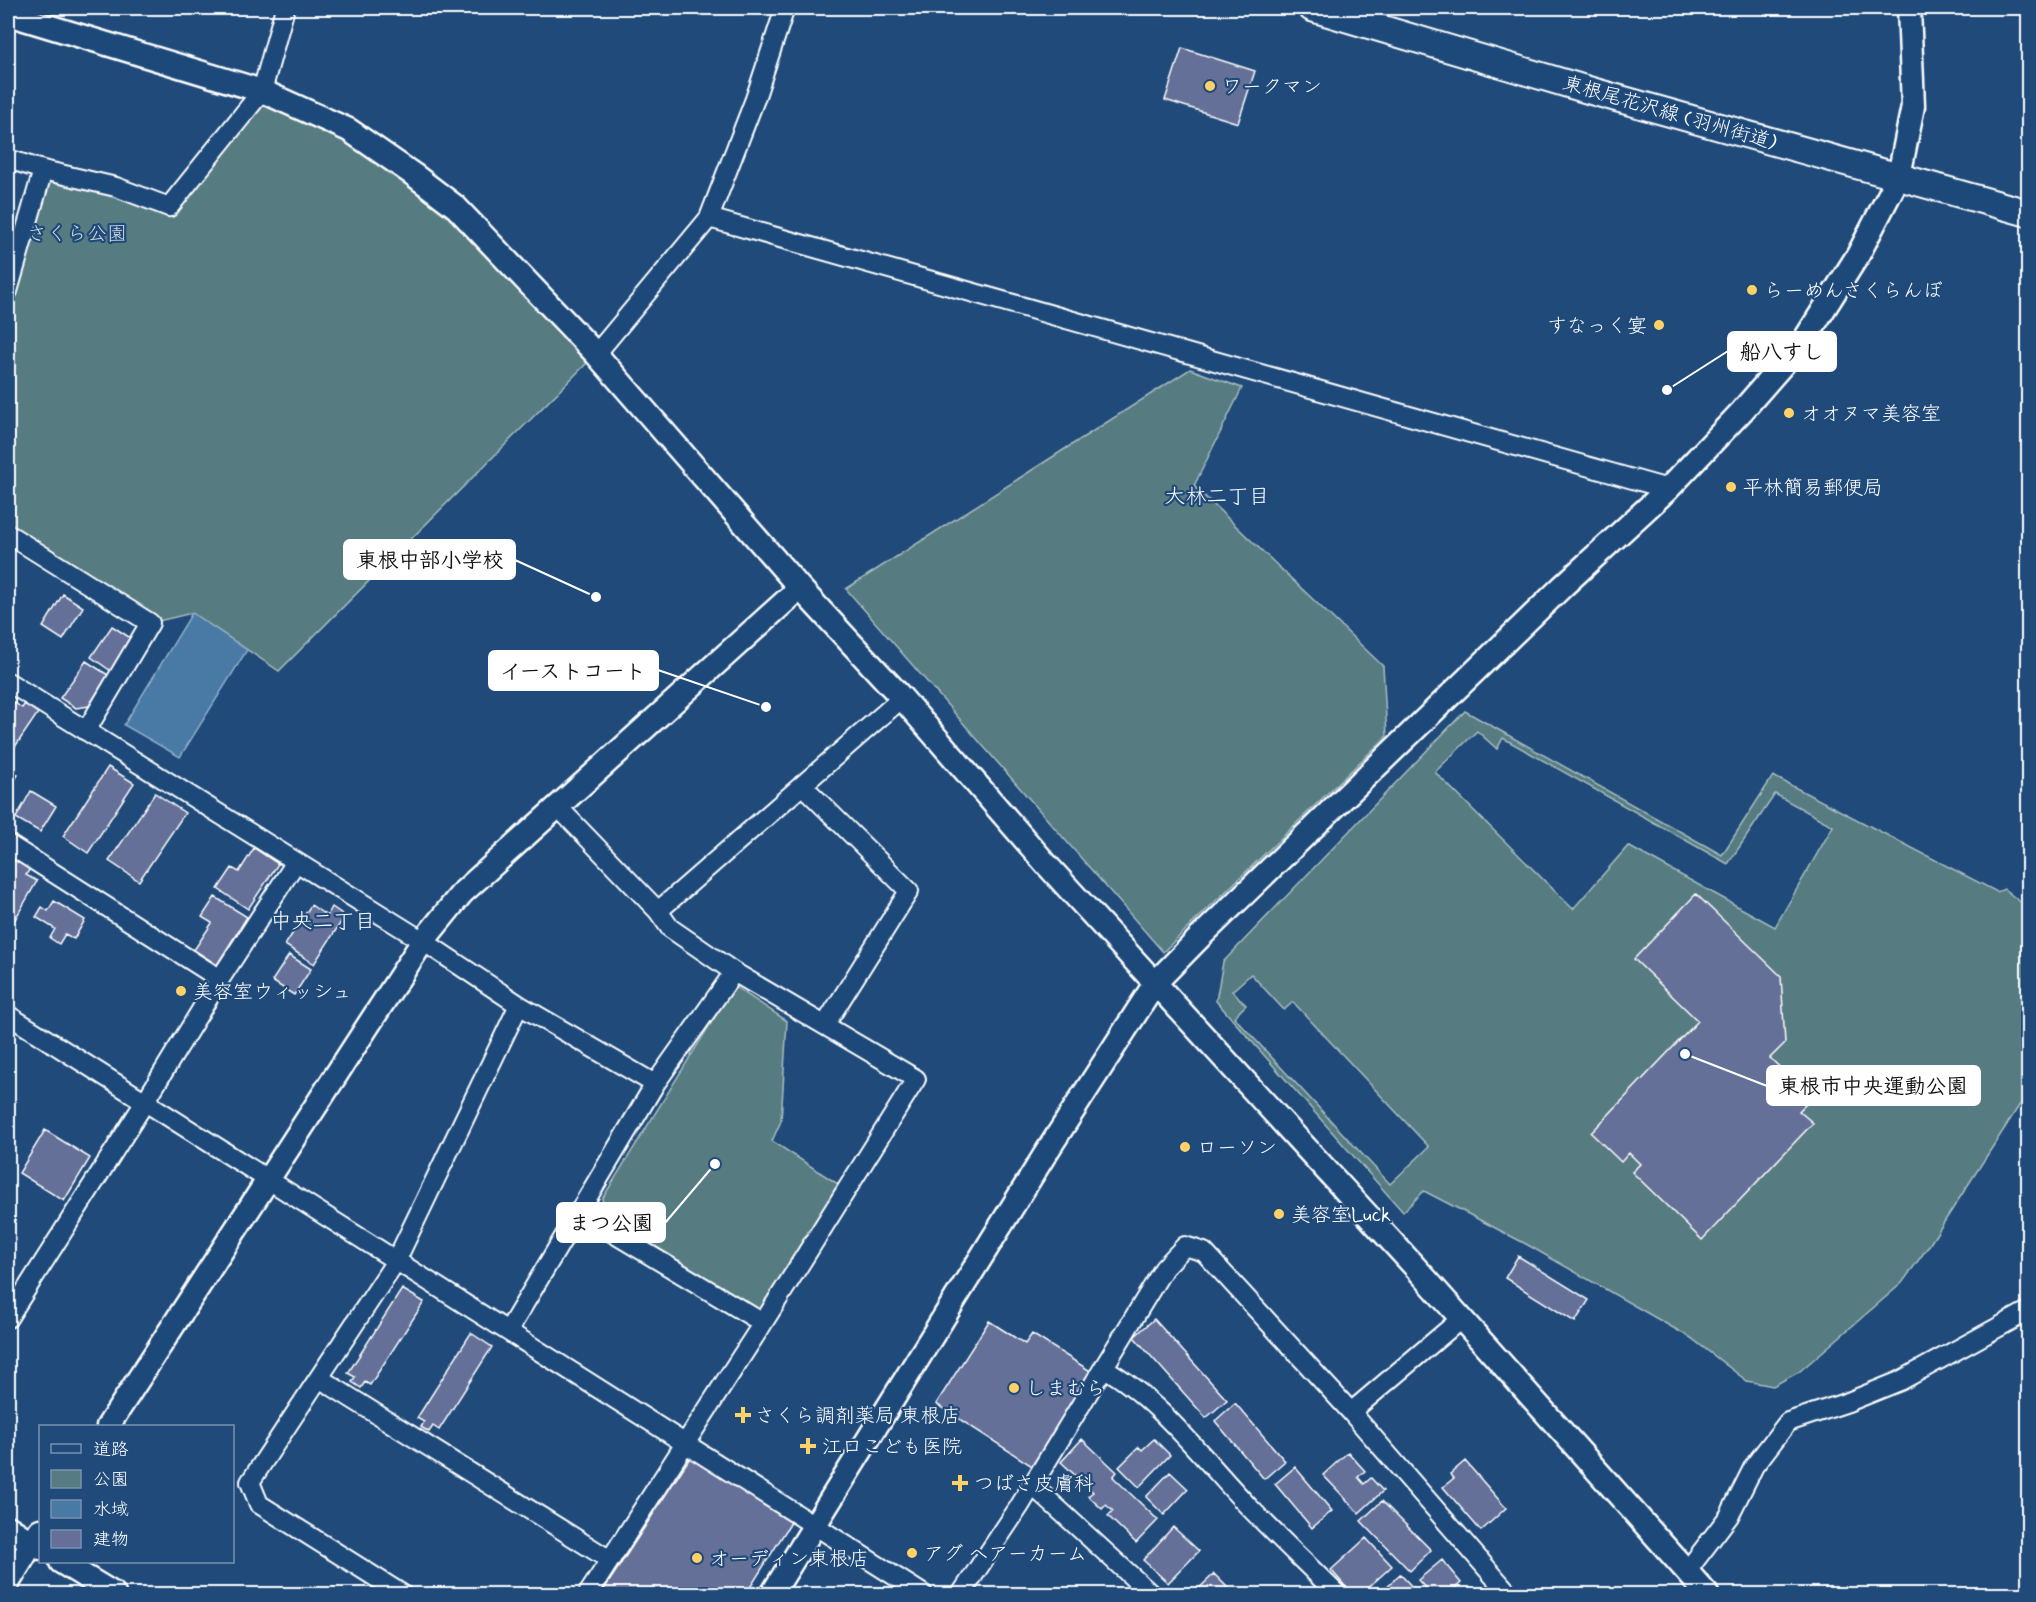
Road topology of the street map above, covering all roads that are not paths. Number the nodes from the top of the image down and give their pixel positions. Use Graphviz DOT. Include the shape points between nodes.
graph roads {
  1 [pos="285,8"];
  2 [pos="785,8"];
  3 [pos="1312,8"];
  4 [pos="1909,8"];
  5 [pos="8,14"];
  6 [pos="262,91"];
  7 [pos="8,159"];
  8 [pos="43,170"];
  9 [pos="1899,176"];
  10 [pos="2028,213"];
  11 [pos="709,218"];
  12 [pos="8,291"];
  13 [pos="596,354"];
  14 [pos="1668,489"];
  15 [pos="8,534"];
  16 [pos="800,588"];
  17 [pos="8,682"];
  18 [pos="902,698"];
  19 [pos="86,731"];
  20 [pos="802,785"];
  21 [pos="558,807"];
  22 [pos="8,844"];
  23 [pos="296,862"];
  24 [pos="658,911"];
  25 [pos="423,941"];
  26 [pos="734,972"];
  27 [pos="220,979"];
  28 [pos="1156,982"];
  29 [pos="519,1005"];
  30 [pos="8,1015"];
  31 [pos="825,1025"];
  32 [pos="655,1084"];
  33 [pos="145,1102"];
  34 [pos="268,1180"];
  35 [pos="578,1212"];
  36 [pos="396,1261"];
  37 [pos="2028,1311"];
  38 [pos="8,1318"];
  39 [pos="1462,1318"];
  40 [pos="763,1323"];
  41 [pos="508,1331"];
  42 [pos="1104,1368"];
  43 [pos="319,1378"];
  44 [pos="1351,1412"];
  45 [pos="109,1425"];
  46 [pos="685,1444"];
  47 [pos="1032,1485"];
  48 [pos="816,1526"];
  49 [pos="8,1527"];
  50 [pos="38,1540"];
  51 [pos="610,1560"];
  52 [pos="63,1563"];
  53 [pos="1687,1571"];
  54 [pos="8,1583"];
  55 [pos="114,1594"];
  56 [pos="402,1594"];
  57 [pos="588,1594"];
  58 [pos="772,1594"];
  59 [pos="923,1594"];
  60 [pos="961,1594"];
  61 [pos="1151,1594"];
  62 [pos="1337,1594"];
  63 [pos="1509,1594"];
  64 [pos="1707,1594"];
  1 -- 6 [label="street"];
  2 -- 11 [label="street"];
  3 -- 9 [label="main road, 東根尾花沢線 (羽州街道)"];
  4 -- 9 [label="street" via="1913,106"];
  5 -- 6 [label="street"];
  6 -- 8 [label="street" via="169,207 116,187"];
  6 -- 13 [label="street" via="349,130 456,207"];
  7 -- 8 [label="street"];
  8 -- 12 [label="street"];
  9 -- 10 [label="main road, 東根尾花沢線 (羽州街道)"];
  9 -- 14 [label="street" via="1858,255 1806,339"];
  11 -- 13 [label="street"];
  11 -- 14 [label="street"];
  13 -- 16 [label="street"];
  14 -- 28 [label="street"];
  15 -- 19 [label="street" via="150,623"];
  16 -- 18 [label="street"];
  16 -- 21 [label="street"];
  17 -- 19 [label="street"];
  18 -- 20 [label="street"];
  18 -- 28 [label="street" via="1047,865"];
  19 -- 23 [label="street"];
  20 -- 24 [label="street"];
  20 -- 31 [label="street" via="909,891"];
  21 -- 24 [label="street"];
  21 -- 25 [label="street" via="462,893"];
  22 -- 27 [label="street"];
  23 -- 25 [label="street"];
  23 -- 27 [label="street"];
  24 -- 26 [label="street" via="670,928"];
  25 -- 29 [label="street"];
  25 -- 34 [label="street"];
  26 -- 31 [label="street"];
  26 -- 32 [label="street"];
  27 -- 33 [label="street"];
  28 -- 39 [label="street"];
  28 -- 48 [label="street"];
  29 -- 32 [label="street"];
  29 -- 36 [label="street"];
  30 -- 33 [label="street"];
  31 -- 40 [label="street" via="915,1079"];
  32 -- 35 [label="street"];
  33 -- 34 [label="street"];
  33 -- 38 [label="street"];
  34 -- 36 [label="street"];
  34 -- 45 [label="street"];
  35 -- 40 [label="street"];
  35 -- 41 [label="street"];
  36 -- 41 [label="street"];
  36 -- 43 [label="street"];
  37 -- 53 [label="street" via="1900,1381 1788,1422 1754,1466 1729,1516"];
  39 -- 44 [label="street"];
  39 -- 53 [label="street"];
  40 -- 46 [label="street"];
  41 -- 46 [label="street"];
  42 -- 44 [label="street" via="1164,1268 1185,1246 1204,1252"];
  42 -- 47 [label="street"];
  42 -- 62 [label="street" via="1166,1416 1250,1508"];
  43 -- 51 [label="street"];
  43 -- 56 [label="street" via="250,1482 259,1504"];
  44 -- 63 [label="street"];
  46 -- 48 [label="street"];
  46 -- 51 [label="street"];
  47 -- 60 [label="street"];
  47 -- 61 [label="street"];
  48 -- 58 [label="street"];
  48 -- 59 [label="street"];
  49 -- 50 [label="street"];
  50 -- 54 [label="street"];
  51 -- 57 [label="street"];
  52 -- 55 [label="street"];
  53 -- 64 [label="street"];
}
